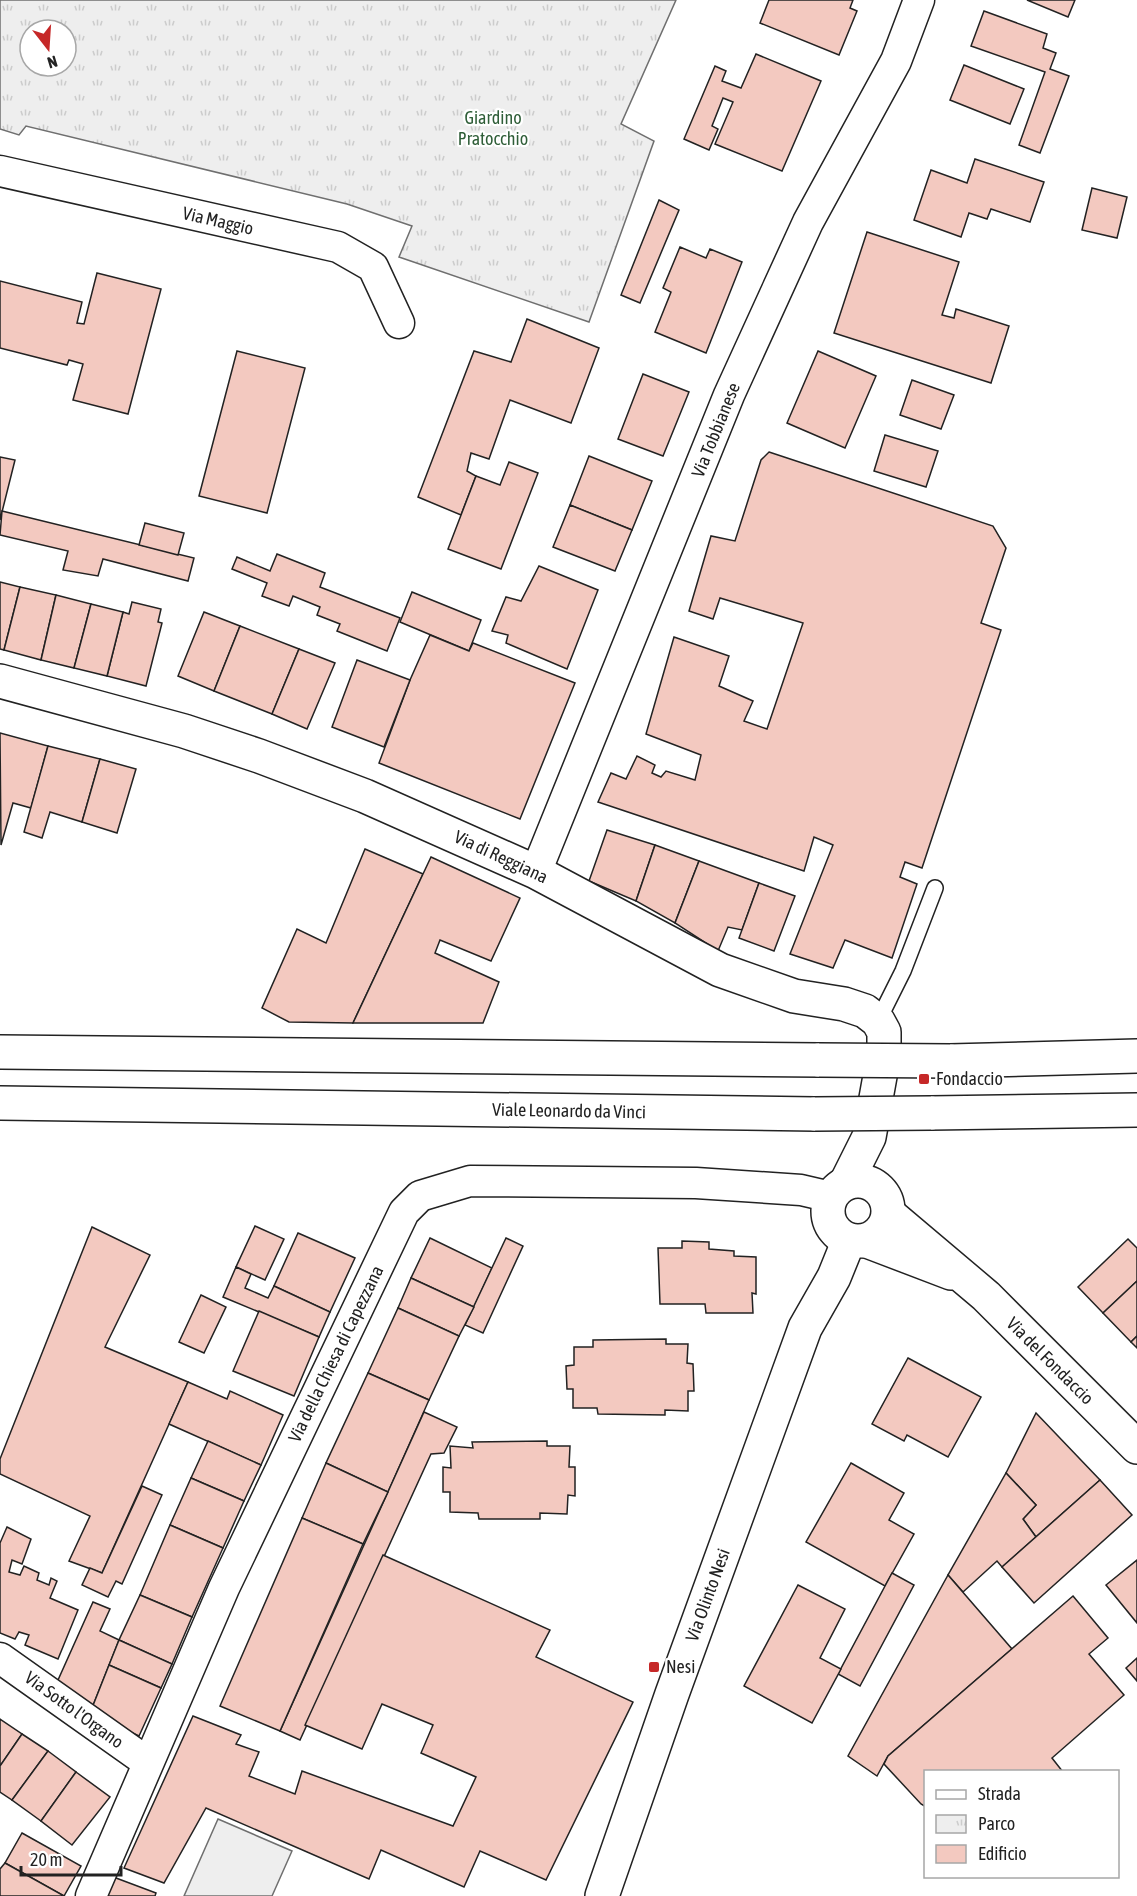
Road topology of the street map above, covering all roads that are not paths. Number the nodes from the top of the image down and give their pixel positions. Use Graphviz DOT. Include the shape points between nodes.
graph roads {
  1 [pos="919,0"];
  2 [pos="0,171"];
  3 [pos="399,323"];
  4 [pos="0,681"];
  5 [pos="536,872"];
  6 [pos="934,888"];
  7 [pos="878,1021"];
  8 [pos="0,1052"];
  9 [pos="1137,1056"];
  10 [pos="0,1103"];
  11 [pos="1137,1110"];
  12 [pos="869,1137"];
  13 [pos="885,1202"];
  14 [pos="845,1218"];
  15 [pos="962,1276"];
  16 [pos="1137,1447"];
  17 [pos="0,1658"];
  18 [pos="147,1762"];
  19 [pos="91,1896"];
  20 [pos="602,1896"];
  1 -- 5 [label="street, Via Tobbianese" via="896,61 808,222 729,396"];
  2 -- 3 [label="street, Via Maggio" via="338,248 373,267"];
  4 -- 5 [label="main road, Via di Reggiana" via="184,731 259,756 364,796"];
  5 -- 7 [label="main road, Via di Reggiana" via="720,970 794,996 855,1007"];
  6 -- 7 [label="lane" via="903,971"];
  7 -- 12 [label="main road" via="884,1043"];
  8 -- 9 [label="main road, bridge" via="819,1060"];
  10 -- 11 [label="main road, Viale Leonardo da Vinci, bridge" via="815,1114"];
  12 -- 13 [label="main road"];
  12 -- 14 [label="main road"];
  13 -- 14 [label="main road" via="882,1231"];
  13 -- 14 [label="main road" via="865,1182"];
  13 -- 15 [label="main road, Via del Fondaccio"];
  14 -- 15 [label="main road, Via del Fondaccio" via="931,1268"];
  14 -- 18 [label="street, Via della Chiesa di Capezzana" via="801,1190 696,1183 470,1181 420,1196 404,1212 224,1588"];
  14 -- 20 [label="main road, Via Olinto Nesi" via="824,1246 806,1304 805,1328"];
  15 -- 16 [label="main road, Via del Fondaccio"];
  17 -- 18 [label="street, Via Sotto l'Organo"];
  18 -- 19 [label="street, Via della Chiesa di Capezzana"];
}
